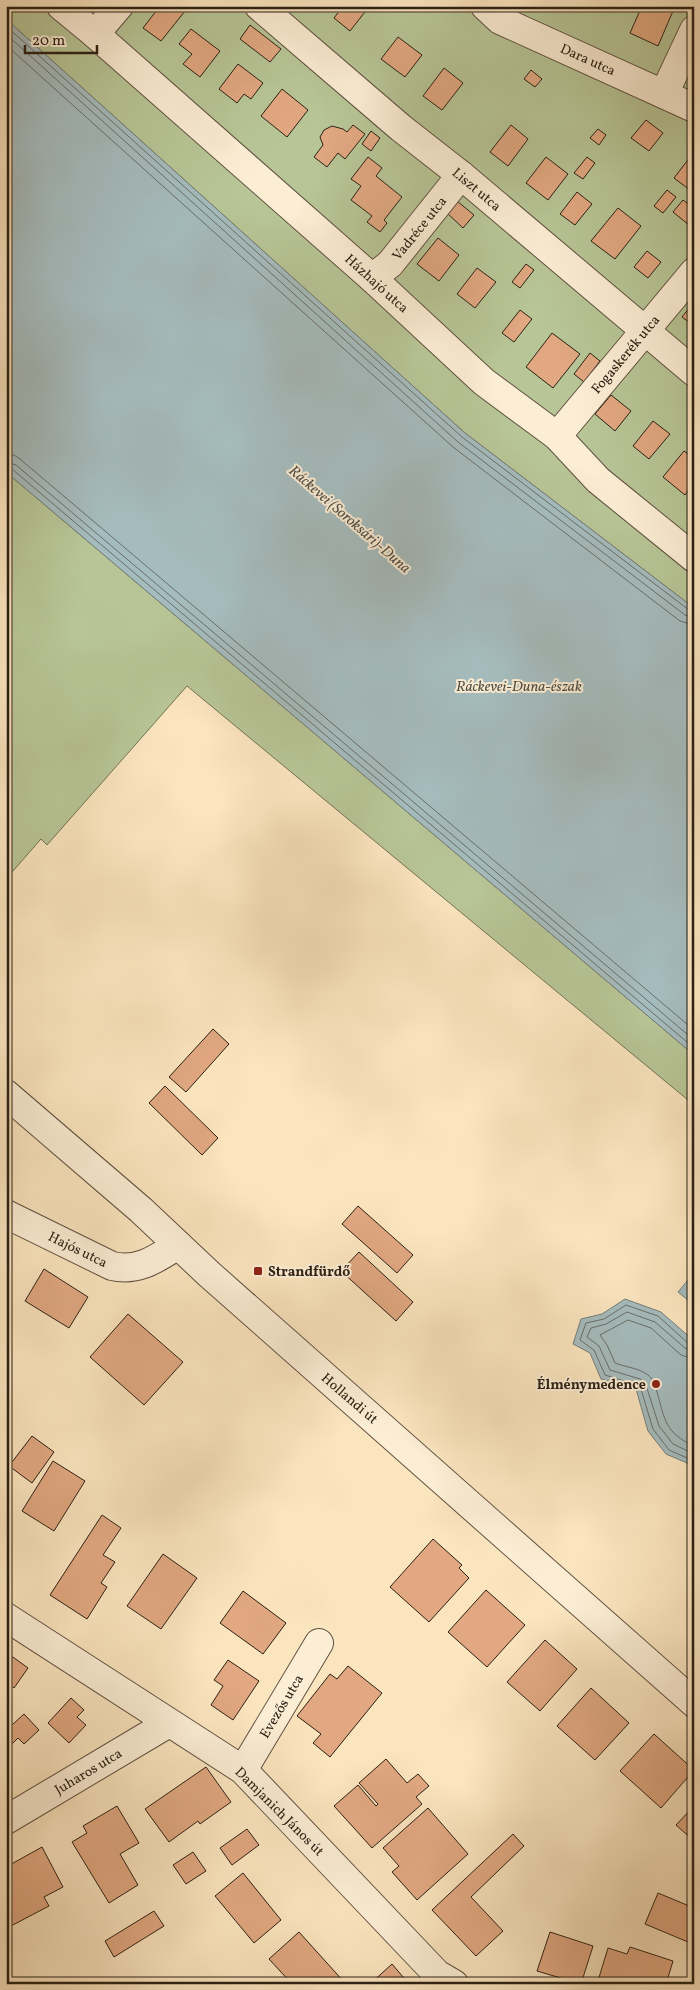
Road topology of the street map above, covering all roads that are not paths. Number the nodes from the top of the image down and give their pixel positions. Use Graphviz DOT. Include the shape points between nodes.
graph roads {
  1 [pos="61,6"];
  2 [pos="120,6"];
  3 [pos="260,6"];
  4 [pos="485,6"];
  5 [pos="694,30"];
  6 [pos="95,34"];
  7 [pos="664,94"];
  8 [pos="694,108"];
  9 [pos="461,175"];
  10 [pos="694,272"];
  11 [pos="372,278"];
  12 [pos="645,330"];
  13 [pos="694,372"];
  14 [pos="558,436"];
  15 [pos="694,558"];
  16 [pos="6,1094"];
  17 [pos="6,1214"];
  18 [pos="178,1245"];
  19 [pos="6,1617"];
  20 [pos="320,1643"];
  21 [pos="694,1703"];
  22 [pos="169,1723"];
  23 [pos="243,1770"];
  24 [pos="6,1820"];
  25 [pos="454,1984"];
  1 -- 6 [label="street, Házhajó utca"];
  2 -- 6 [label="street"];
  3 -- 9 [label="street, Liszt utca" via="401,128"];
  4 -- 7 [label="street, Dara utca" via="500,20"];
  5 -- 7 [label="street"];
  6 -- 11 [label="street, Házhajó utca"];
  7 -- 8 [label="street, Dara utca"];
  9 -- 11 [label="street, Vadréce utca" via="390,264"];
  9 -- 12 [label="street, Liszt utca"];
  10 -- 12 [label="street, Fogaskerék utca"];
  11 -- 14 [label="street, Házhajó utca" via="484,382"];
  12 -- 13 [label="street, Liszt utca"];
  12 -- 14 [label="street, Fogaskerék utca"];
  14 -- 15 [label="street, Házhajó utca" via="598,480"];
  16 -- 18 [label="street, Hollandi út"];
  17 -- 18 [label="street, Hajós utca" via="112,1266 123,1268 139,1267"];
  18 -- 21 [label="street, Hollandi út"];
  19 -- 22 [label="street, Damjanich János út"];
  20 -- 23 [label="street, Evezős utca"];
  22 -- 23 [label="street, Damjanich János út"];
  22 -- 24 [label="street, Juharos utca"];
  23 -- 25 [label="street, Damjanich János út" via="437,1974"];
}
